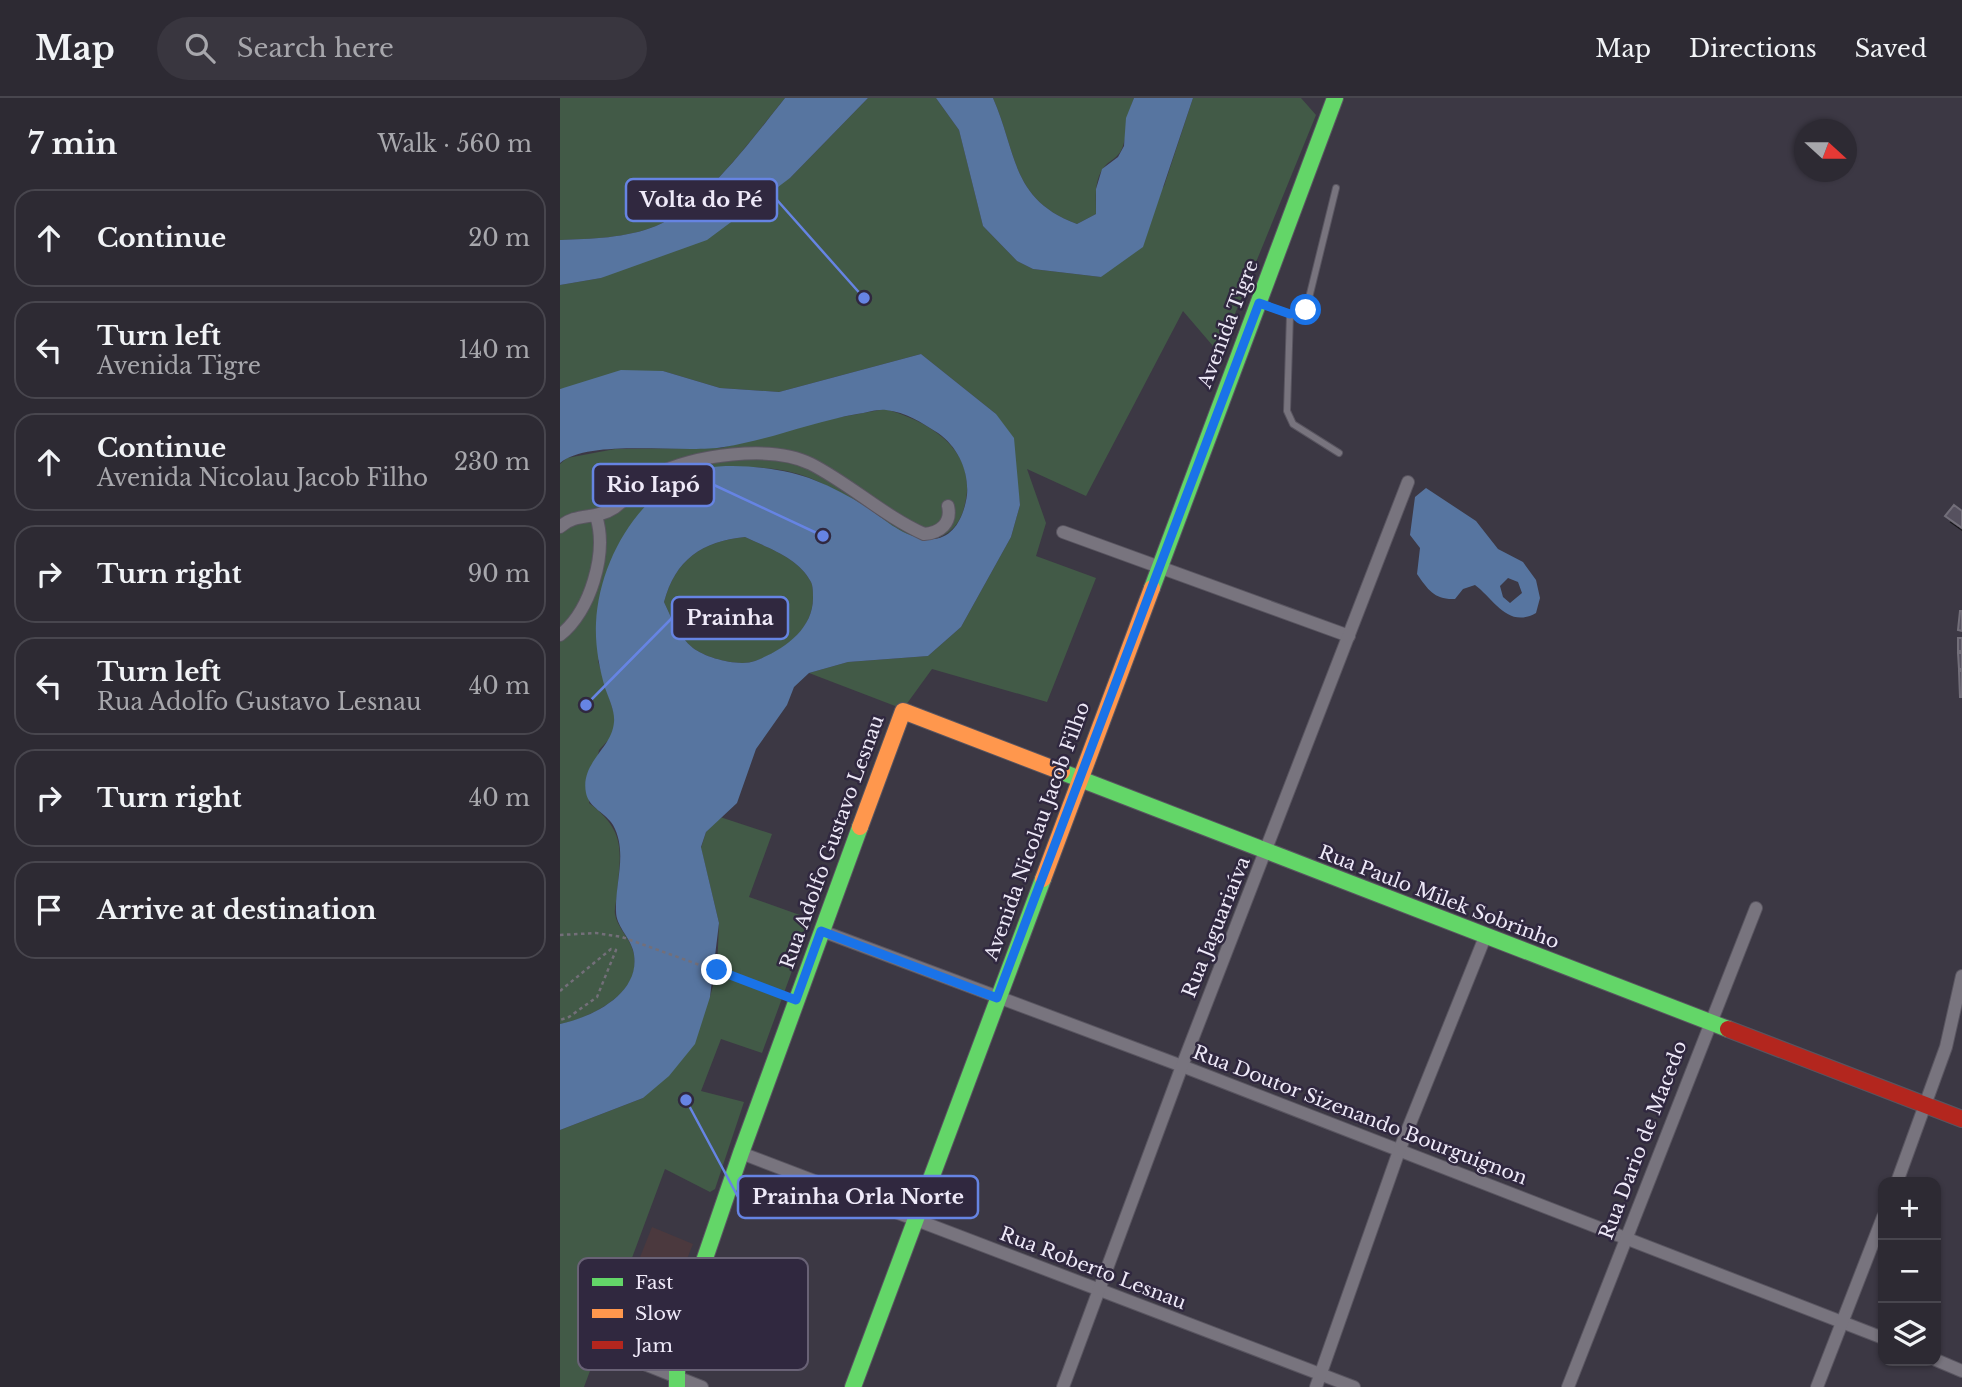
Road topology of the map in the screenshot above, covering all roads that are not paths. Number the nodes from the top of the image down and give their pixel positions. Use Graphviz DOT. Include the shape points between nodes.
graph roads {
  1 [pos="1335,98"];
  2 [pos="1336,188"];
  3 [pos="1259,303"];
  4 [pos="1290,314"];
  5 [pos="1339,453"];
  6 [pos="1408,482"];
  7 [pos="948,506"];
  8 [pos="596,516"];
  9 [pos="560,527"];
  10 [pos="1063,533"];
  11 [pos="1159,565"];
  12 [pos="560,635"];
  13 [pos="1349,636"];
  14 [pos="903,711"];
  15 [pos="1079,778"];
  16 [pos="1266,852"];
  17 [pos="1756,908"];
  18 [pos="821,931"];
  19 [pos="1485,937"];
  20 [pos="1962,976"];
  21 [pos="997,998"];
  22 [pos="1710,1023"];
  23 [pos="1182,1066"];
  24 [pos="1927,1106"];
  25 [pos="1962,1119"];
  26 [pos="1399,1151"];
  27 [pos="741,1153"];
  28 [pos="1899,1177"];
  29 [pos="915,1220"];
  30 [pos="1878,1230"];
  31 [pos="1625,1239"];
  32 [pos="705,1258"];
  33 [pos="1099,1291"];
  34 [pos="1842,1321"];
  35 [pos="1878,1336"];
  36 [pos="1941,1362"];
  37 [pos="651,1370"];
  38 [pos="1962,1371"];
  39 [pos="1321,1374"];
  40 [pos="676,1382"];
  41 [pos="702,1387"];
  42 [pos="853,1387"];
  43 [pos="1063,1387"];
  44 [pos="1316,1387"];
  45 [pos="1354,1387"];
  46 [pos="1567,1387"];
  47 [pos="1817,1387"];
  1 -- 3 [label="street, Avenida Tigre"];
  2 -- 4 [label="lane" via="1306,310"];
  3 -- 4 [label="lane"];
  3 -- 11 [label="street, Avenida Tigre"];
  4 -- 5 [label="lane" via="1287,411 1293,424"];
  6 -- 13 [label="street, Rua Jaguariaíva"];
  7 -- 8 [label="street" via="944,526 936,533 924,534 810,463 781,454 706,458 673,467"];
  8 -- 9 [label="street" via="583,515"];
  8 -- 12 [label="street" via="595,572 582,607"];
  10 -- 11 [label="street"];
  11 -- 13 [label="street"];
  11 -- 15 [label="street, Avenida Nicolau Jacob Filho"];
  13 -- 16 [label="street, Rua Jaguariaíva"];
  14 -- 15 [label="street, Rua Paulo Milek Sobrinho"];
  14 -- 18 [label="street, Rua Adolfo Gustavo Lesnau"];
  15 -- 16 [label="street, Rua Paulo Milek Sobrinho"];
  15 -- 21 [label="street, Avenida Nicolau Jacob Filho"];
  16 -- 19 [label="street, Rua Paulo Milek Sobrinho"];
  16 -- 23 [label="street, Rua Jaguariaíva"];
  17 -- 22 [label="street, Rua Dario de Macedo"];
  18 -- 21 [label="street, Rua Doutor Sizenando Bourguignon"];
  18 -- 27 [label="street, Rua Adolfo Gustavo Lesnau"];
  19 -- 22 [label="street, Rua Paulo Milek Sobrinho"];
  19 -- 26 [label="street"];
  20 -- 24 [label="street"];
  21 -- 23 [label="street, Rua Doutor Sizenando Bourguignon"];
  21 -- 29 [label="street, Avenida Nicolau Jacob Filho"];
  22 -- 24 [label="street, Rua Paulo Milek Sobrinho"];
  22 -- 31 [label="street, Rua Dario de Macedo"];
  23 -- 26 [label="street, Rua Doutor Sizenando Bourguignon"];
  23 -- 33 [label="street, Rua Jaguariaíva"];
  24 -- 25 [label="street, Rua Paulo Milek Sobrinho"];
  24 -- 28 [label="street"];
  26 -- 31 [label="street, Rua Doutor Sizenando Bourguignon"];
  26 -- 39 [label="street"];
  27 -- 29 [label="street, Rua Roberto Lesnau"];
  27 -- 32 [label="street, Rua Adolfo Gustavo Lesnau"];
  29 -- 33 [label="street, Rua Roberto Lesnau"];
  29 -- 42 [label="street, Avenida Nicolau Jacob Filho"];
  30 -- 34 [label="street"];
  31 -- 34 [label="street, Rua Doutor Sizenando Bourguignon"];
  31 -- 46 [label="street, Rua Dario de Macedo"];
  33 -- 39 [label="street, Rua Roberto Lesnau"];
  33 -- 43 [label="street, Rua Jaguariaíva"];
  34 -- 35 [label="street, Rua Doutor Sizenando Bourguignon"];
  34 -- 47 [label="street"];
  36 -- 38 [label="street"];
  37 -- 40 [label="street"];
  39 -- 44 [label="street"];
  39 -- 45 [label="street, Rua Roberto Lesnau"];
  40 -- 41 [label="street"];
}
